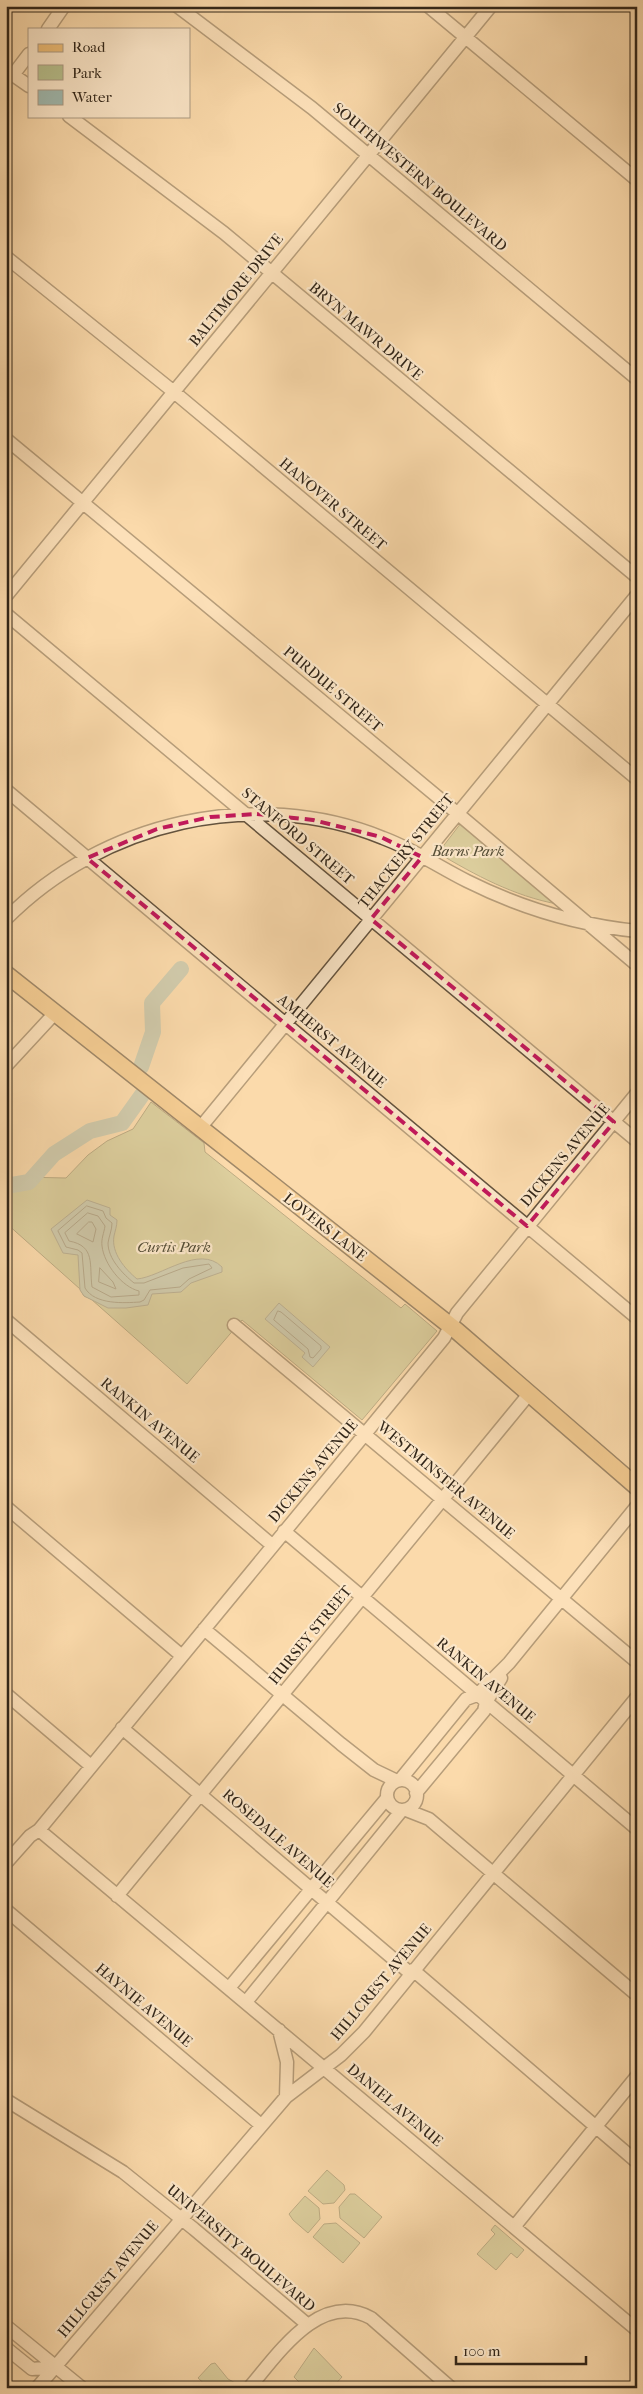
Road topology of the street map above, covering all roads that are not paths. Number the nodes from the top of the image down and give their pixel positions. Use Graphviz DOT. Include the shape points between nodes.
graph roads {
  1 [pos="64,6"];
  2 [pos="177,6"];
  3 [pos="428,6"];
  4 [pos="491,6"];
  5 [pos="49,28"];
  6 [pos="465,36"];
  7 [pos="28,55"];
  8 [pos="10,72"];
  9 [pos="28,85"];
  10 [pos="72,118"];
  11 [pos="368,156"];
  12 [pos="637,180"];
  13 [pos="6,256"];
  14 [pos="271,273"];
  15 [pos="637,379"];
  16 [pos="174,392"];
  17 [pos="6,440"];
  18 [pos="82,503"];
  19 [pos="637,577"];
  20 [pos="6,596"];
  21 [pos="637,596"];
  22 [pos="6,614"];
  23 [pos="546,704"];
  24 [pos="637,779"];
  25 [pos="6,790"];
  26 [pos="458,813"];
  27 [pos="246,814"];
  28 [pos="422,857"];
  29 [pos="87,858"];
  30 [pos="6,919"];
  31 [pos="371,919"];
  32 [pos="585,922"];
  33 [pos="637,932"];
  34 [pos="637,965"];
  35 [pos="6,974"];
  36 [pos="55,1013"];
  37 [pos="286,1024"];
  38 [pos="6,1066"];
  39 [pos="637,1093"];
  40 [pos="614,1122"];
  41 [pos="200,1128"];
  42 [pos="637,1141"];
  43 [pos="527,1226"];
  44 [pos="637,1318"];
  45 [pos="8,1325"];
  46 [pos="234,1325"];
  47 [pos="450,1325"];
  48 [pos="529,1394"];
  49 [pos="364,1434"];
  50 [pos="637,1487"];
  51 [pos="443,1499"];
  52 [pos="637,1506"];
  53 [pos="6,1507"];
  54 [pos="284,1531"];
  55 [pos="272,1545"];
  56 [pos="362,1597"];
  57 [pos="562,1598"];
  58 [pos="204,1629"];
  59 [pos="182,1656"];
  60 [pos="637,1662"];
  61 [pos="6,1694"];
  62 [pos="282,1695"];
  63 [pos="637,1697"];
  64 [pos="482,1698"];
  65 [pos="122,1728"];
  66 [pos="91,1766"];
  67 [pos="374,1770"];
  68 [pos="574,1774"];
  69 [pos="399,1781"];
  70 [pos="201,1793"];
  71 [pos="387,1795"];
  72 [pos="416,1795"];
  73 [pos="404,1810"];
  74 [pos="430,1819"];
  75 [pos="637,1829"];
  76 [pos="39,1830"];
  77 [pos="6,1863"];
  78 [pos="493,1872"];
  79 [pos="312,1888"];
  80 [pos="116,1896"];
  81 [pos="328,1903"];
  82 [pos="6,1910"];
  83 [pos="412,1972"];
  84 [pos="229,1988"];
  85 [pos="637,1996"];
  86 [pos="246,2002"];
  87 [pos="280,2030"];
  88 [pos="324,2067"];
  89 [pos="637,2076"];
  90 [pos="286,2097"];
  91 [pos="6,2100"];
  92 [pos="261,2125"];
  93 [pos="596,2127"];
  94 [pos="637,2162"];
  95 [pos="181,2218"];
  96 [pos="514,2226"];
  97 [pos="308,2325"];
  98 [pos="6,2326"];
  99 [pos="637,2330"];
  100 [pos="6,2348"];
  101 [pos="55,2367"];
  102 [pos="37,2388"];
  103 [pos="82,2388"];
  104 [pos="249,2388"];
  105 [pos="451,2388"];
  1 -- 5 [label="street"];
  2 -- 11 [label="street, SOUTHWESTERN BOULEVARD" via="312,108"];
  3 -- 6 [label="street"];
  4 -- 6 [label="street, BALTIMORE DRIVE"];
  6 -- 11 [label="street, BALTIMORE DRIVE"];
  6 -- 12 [label="street"];
  7 -- 8 [label="street"];
  8 -- 9 [label="street"];
  10 -- 14 [label="street, BRYN MAWR DRIVE" via="183,200"];
  11 -- 14 [label="street, BALTIMORE DRIVE"];
  11 -- 15 [label="street, SOUTHWESTERN BOULEVARD"];
  13 -- 16 [label="street, HANOVER STREET"];
  14 -- 16 [label="street, BALTIMORE DRIVE"];
  14 -- 19 [label="street, BRYN MAWR DRIVE"];
  16 -- 18 [label="street, BALTIMORE DRIVE"];
  16 -- 23 [label="street, HANOVER STREET"];
  17 -- 18 [label="street, PURDUE STREET"];
  18 -- 20 [label="street, BALTIMORE DRIVE"];
  18 -- 26 [label="street, PURDUE STREET"];
  21 -- 23 [label="street, THACKERY STREET"];
  22 -- 27 [label="street, STANFORD STREET"];
  23 -- 24 [label="street, HANOVER STREET"];
  23 -- 26 [label="street, THACKERY STREET"];
  25 -- 29 [label="street, AMHERST AVENUE"];
  26 -- 28 [label="street, THACKERY STREET"];
  26 -- 32 [label="street, PURDUE STREET"];
  27 -- 28 [label="street" via="341,825 381,837"];
  27 -- 29 [label="street" via="210,817 157,828"];
  27 -- 31 [label="street, STANFORD STREET"];
  28 -- 31 [label="street, THACKERY STREET"];
  28 -- 32 [label="street" via="493,893"];
  29 -- 30 [label="street" via="43,886"];
  29 -- 37 [label="street, AMHERST AVENUE"];
  31 -- 37 [label="street, THACKERY STREET"];
  31 -- 40 [label="street, STANFORD STREET"];
  32 -- 33 [label="street"];
  32 -- 34 [label="street, PURDUE STREET"];
  35 -- 36 [label="main road, LOVERS LANE"];
  36 -- 38 [label="street"];
  36 -- 41 [label="main road, LOVERS LANE"];
  37 -- 41 [label="street, THACKERY STREET"];
  37 -- 43 [label="street, AMHERST AVENUE"];
  39 -- 40 [label="street, DICKENS AVENUE"];
  40 -- 42 [label="street, STANFORD STREET"];
  40 -- 43 [label="street, DICKENS AVENUE"];
  41 -- 47 [label="main road, LOVERS LANE"];
  43 -- 44 [label="street, AMHERST AVENUE"];
  43 -- 47 [label="street, DICKENS AVENUE" via="456,1312"];
  45 -- 55 [label="street, RANKIN AVENUE"];
  46 -- 49 [label="street, WESTMINSTER AVENUE"];
  47 -- 48 [label="main road, LOVERS LANE"];
  47 -- 49 [label="street, DICKENS AVENUE" via="444,1338"];
  48 -- 50 [label="main road, LOVERS LANE"];
  48 -- 51 [label="street, HURSEY STREET"];
  49 -- 51 [label="street, WESTMINSTER AVENUE"];
  49 -- 54 [label="street, DICKENS AVENUE"];
  51 -- 56 [label="street, HURSEY STREET"];
  51 -- 57 [label="street, WESTMINSTER AVENUE"];
  52 -- 57 [label="street"];
  53 -- 59 [label="street"];
  54 -- 55 [label="street, DICKENS AVENUE"];
  54 -- 56 [label="street, RANKIN AVENUE"];
  55 -- 58 [label="street, DICKENS AVENUE"];
  56 -- 62 [label="street, HURSEY STREET"];
  56 -- 64 [label="street, RANKIN AVENUE"];
  57 -- 60 [label="street, WESTMINSTER AVENUE"];
  57 -- 64 [label="street"];
  58 -- 59 [label="street, DICKENS AVENUE"];
  58 -- 62 [label="street"];
  59 -- 65 [label="street, DICKENS AVENUE"];
  61 -- 66 [label="street"];
  62 -- 67 [label="street"];
  62 -- 70 [label="street, HURSEY STREET"];
  63 -- 68 [label="street, HILLCREST AVENUE"];
  64 -- 68 [label="street, RANKIN AVENUE"];
  64 -- 69 [label="street" via="466,1699"];
  64 -- 72 [label="street" via="481,1715"];
  65 -- 66 [label="street, DICKENS AVENUE"];
  65 -- 70 [label="street, ROSEDALE AVENUE"];
  66 -- 76 [label="street, DICKENS AVENUE"];
  67 -- 69 [label="street"];
  67 -- 71 [label="street"];
  68 -- 75 [label="street, RANKIN AVENUE"];
  68 -- 78 [label="street, HILLCREST AVENUE"];
  69 -- 71 [label="street" via="390,1785"];
  69 -- 72 [label="street" via="411,1783"];
  70 -- 79 [label="street, ROSEDALE AVENUE"];
  70 -- 80 [label="street, HURSEY STREET"];
  71 -- 73 [label="street" via="392,1807"];
  71 -- 79 [label="street"];
  72 -- 73 [label="street" via="413,1805"];
  72 -- 74 [label="street"];
  73 -- 74 [label="street"];
  73 -- 81 [label="street"];
  74 -- 78 [label="street"];
  76 -- 77 [label="street, DICKENS AVENUE"];
  76 -- 80 [label="street, DANIEL AVENUE"];
  78 -- 83 [label="street, HILLCREST AVENUE"];
  78 -- 85 [label="street"];
  79 -- 81 [label="street, ROSEDALE AVENUE"];
  79 -- 84 [label="street"];
  80 -- 84 [label="street, DANIEL AVENUE"];
  81 -- 83 [label="street, ROSEDALE AVENUE"];
  81 -- 86 [label="street"];
  82 -- 92 [label="street, HAYNIE AVENUE"];
  83 -- 88 [label="street, HILLCREST AVENUE" via="364,2032"];
  83 -- 93 [label="street, ROSEDALE AVENUE"];
  84 -- 86 [label="street, DANIEL AVENUE"];
  86 -- 87 [label="street, DANIEL AVENUE"];
  87 -- 88 [label="street, DANIEL AVENUE"];
  87 -- 90 [label="street" via="287,2062"];
  88 -- 90 [label="street, HILLCREST AVENUE"];
  88 -- 96 [label="street, DANIEL AVENUE"];
  89 -- 93 [label="street"];
  90 -- 92 [label="street, HILLCREST AVENUE"];
  91 -- 95 [label="street, UNIVERSITY BOULEVARD" via="123,2172"];
  92 -- 95 [label="street, HILLCREST AVENUE"];
  93 -- 94 [label="street, ROSEDALE AVENUE"];
  93 -- 96 [label="street"];
  95 -- 97 [label="street, UNIVERSITY BOULEVARD"];
  95 -- 101 [label="street, HILLCREST AVENUE"];
  96 -- 99 [label="street, DANIEL AVENUE"];
  97 -- 104 [label="street"];
  97 -- 105 [label="street, UNIVERSITY BOULEVARD" via="332,2312 365,2314"];
  98 -- 101 [label="street"];
  100 -- 101 [label="street" via="32,2369"];
  101 -- 102 [label="street, HILLCREST AVENUE"];
  101 -- 103 [label="street"];
}
